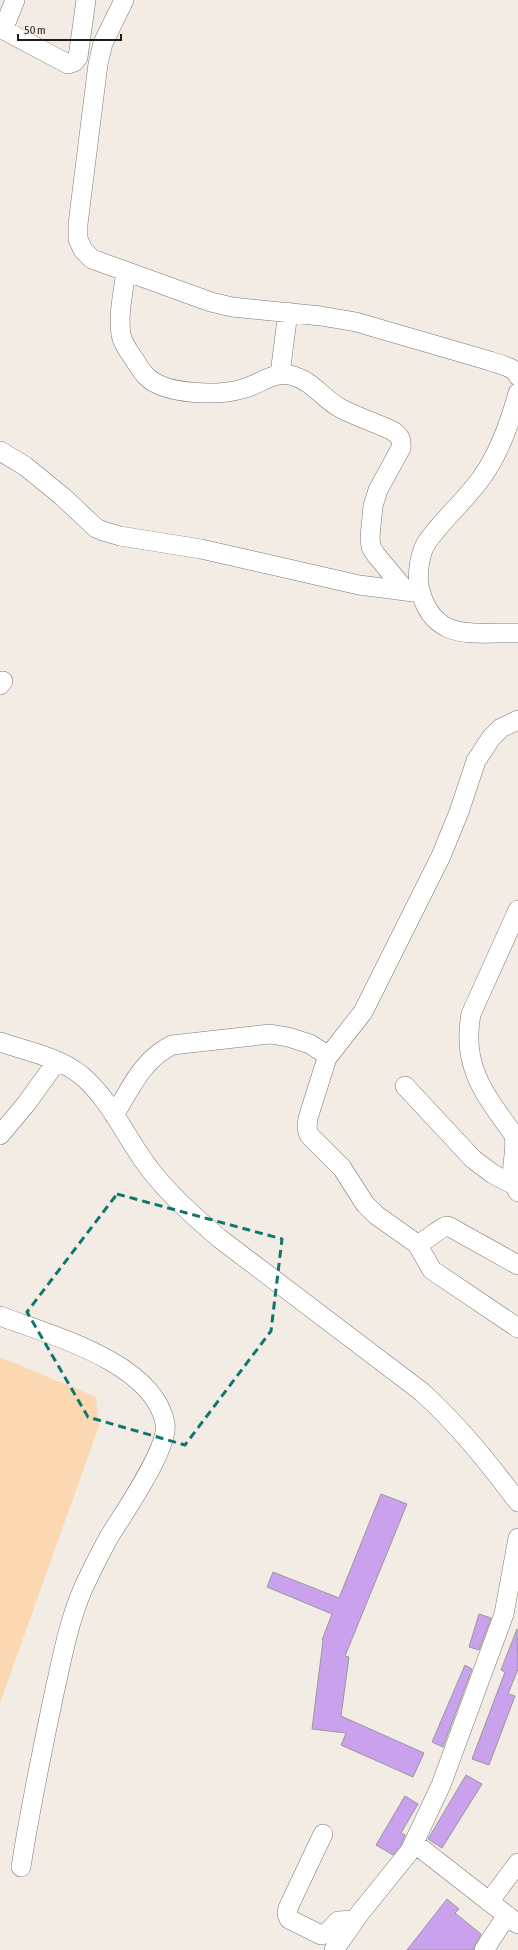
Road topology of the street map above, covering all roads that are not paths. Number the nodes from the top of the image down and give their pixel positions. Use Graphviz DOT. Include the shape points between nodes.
graph roads {
  1 [pos="15,0"];
  2 [pos="86,0"];
  3 [pos="124,0"];
  4 [pos="1,29"];
  5 [pos="126,272"];
  6 [pos="288,312"];
  7 [pos="280,374"];
  8 [pos="518,376"];
  9 [pos="518,393"];
  10 [pos="0,451"];
  11 [pos="413,592"];
  12 [pos="518,633"];
  13 [pos="518,720"];
  14 [pos="518,910"];
  15 [pos="0,1042"];
  16 [pos="327,1058"];
  17 [pos="57,1061"];
  18 [pos="405,1086"];
  19 [pos="114,1115"];
  20 [pos="0,1135"];
  21 [pos="518,1142"];
  22 [pos="516,1188"];
  23 [pos="417,1244"];
  24 [pos="518,1265"];
  25 [pos="0,1316"];
  26 [pos="518,1328"];
  27 [pos="518,1502"];
  28 [pos="518,1538"];
  29 [pos="323,1834"];
  30 [pos="414,1843"];
  31 [pos="518,1863"];
  32 [pos="21,1868"];
  33 [pos="489,1902"];
  34 [pos="512,1919"];
  35 [pos="355,1920"];
  36 [pos="334,1950"];
  37 [pos="484,1950"];
  1 -- 4 [label="street"];
  2 -- 4 [label="street" via="78,57 74,62 68,64 60,61"];
  3 -- 5 [label="street" via="105,37 98,64 78,238 83,250 92,259"];
  5 -- 6 [label="street" via="211,302 232,307"];
  5 -- 7 [label="street" via="120,322 122,337 126,348 146,377 176,390 217,393 243,389"];
  6 -- 7 [label="street"];
  6 -- 8 [label="street" via="356,322 385,330 490,361 506,367"];
  7 -- 11 [label="street" via="307,381 339,407 399,436 402,441 401,448 375,498 370,537 371,547 376,555"];
  9 -- 11 [label="street" via="497,454 483,477 426,543"];
  10 -- 11 [label="street" via="15,459 60,494 96,528 120,536 201,549 359,585"];
  11 -- 12 [label="street" via="442,627 456,632"];
  13 -- 16 [label="street" via="501,728 476,761 441,856 363,1012"];
  14 -- 21 [label="street" via="471,1014 468,1032 469,1050 479,1083"];
  15 -- 17 [label="street"];
  16 -- 19 [label="street" via="324,1052 310,1044 270,1034 172,1045 159,1051 147,1062"];
  16 -- 23 [label="street" via="308,1118 309,1135 342,1168 365,1204 376,1215"];
  17 -- 19 [label="street" via="80,1075 102,1095"];
  17 -- 20 [label="street"];
  18 -- 22 [label="street" via="473,1159"];
  19 -- 27 [label="street" via="152,1172 190,1212 219,1238 422,1392 477,1448"];
  21 -- 22 [label="street" via="513,1176"];
  23 -- 24 [label="street" via="425,1242 440,1228 448,1226"];
  23 -- 26 [label="street" via="432,1270"];
  25 -- 32 [label="street" via="92,1351 115,1363 147,1389 158,1404 166,1424 164,1440 158,1455 108,1539 87,1580 72,1618 34,1787"];
  28 -- 30 [label="street" via="504,1614 498,1632 441,1785"];
  29 -- 35 [label="street" via="287,1914 289,1919 321,1935 326,1934 338,1921"];
  30 -- 33 [label="street"];
  30 -- 35 [label="street" via="393,1874"];
  31 -- 33 [label="street"];
  33 -- 34 [label="street"];
  34 -- 37 [label="street"];
  35 -- 36 [label="street"];
}
